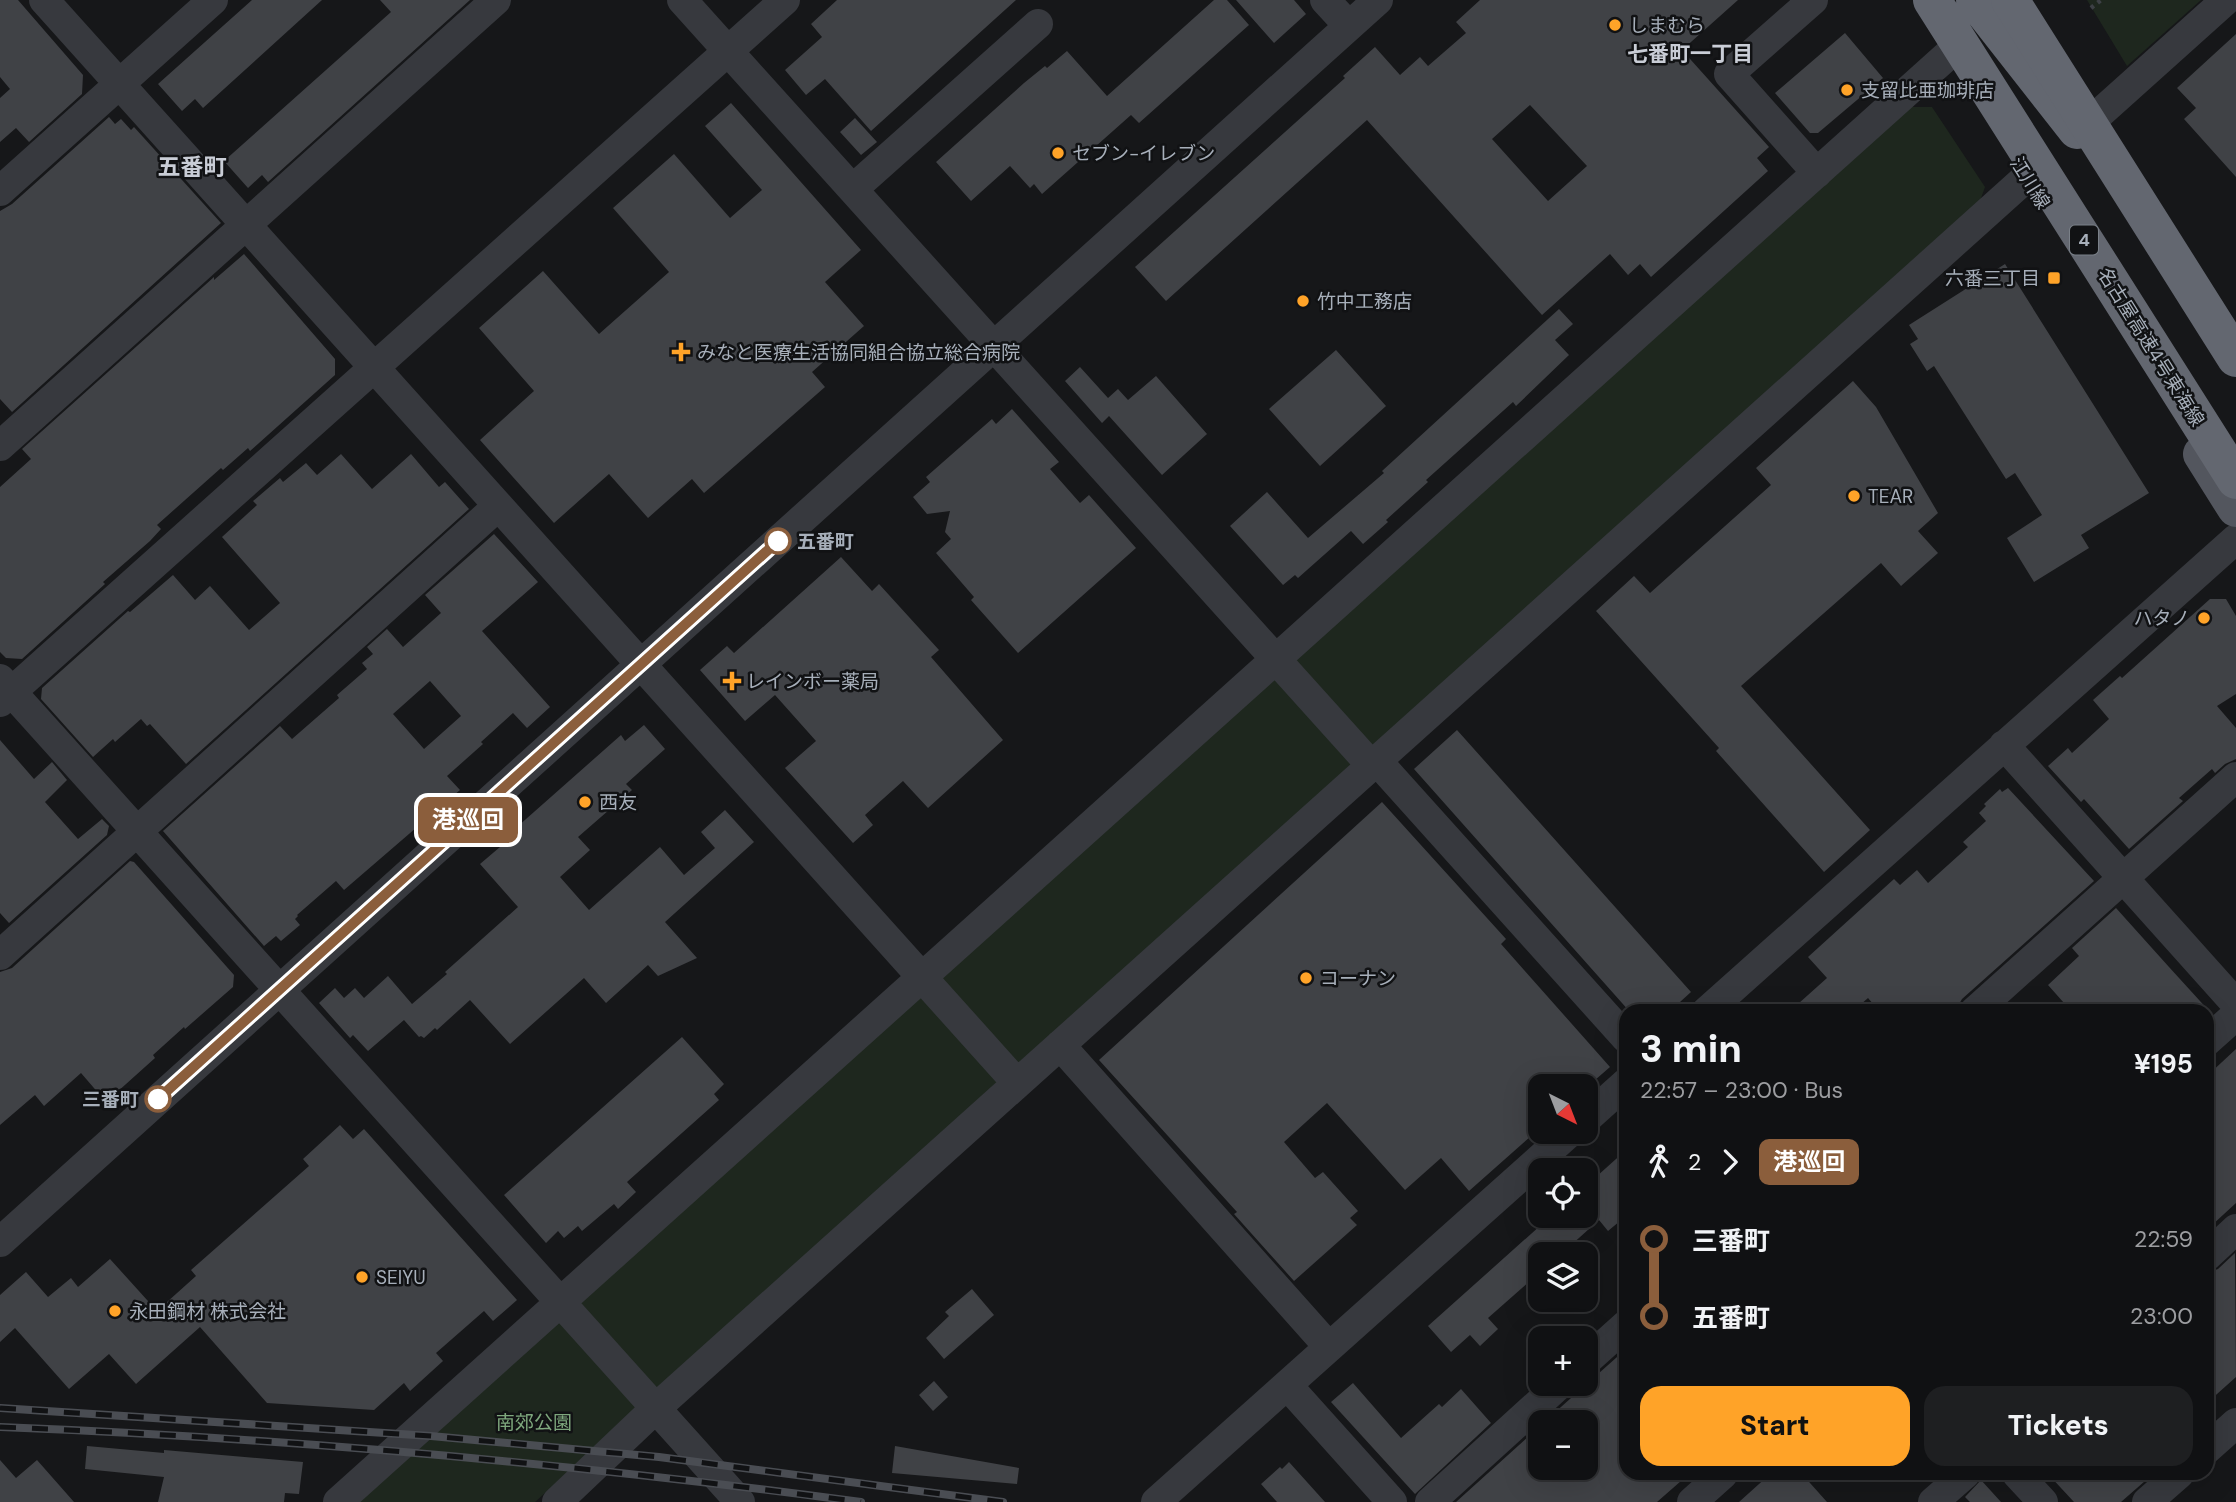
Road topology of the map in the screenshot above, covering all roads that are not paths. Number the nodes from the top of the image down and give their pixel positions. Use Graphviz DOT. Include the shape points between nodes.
graph roads {
  1 [pos="44,0"];
  2 [pos="213,0"];
  3 [pos="496,0"];
  4 [pos="682,0"];
  5 [pos="785,0"];
  6 [pos="1325,0"];
  7 [pos="1378,0"];
  8 [pos="1813,0"];
  9 [pos="1915,0"];
  10 [pos="1932,0"];
  11 [pos="1975,0"];
  12 [pos="2010,0"];
  13 [pos="2027,0"];
  14 [pos="2226,0"];
  15 [pos="1038,24"];
  16 [pos="1349,26"];
  17 [pos="728,51"];
  18 [pos="1950,54"];
  19 [pos="120,84"];
  20 [pos="2099,114"];
  21 [pos="1817,173"];
  22 [pos="2042,187"];
  23 [pos="853,189"];
  24 [pos="0,191"];
  25 [pos="2157,204"];
  26 [pos="246,225"];
  27 [pos="2236,326"];
  28 [pos="995,347"];
  29 [pos="2236,358"];
  30 [pos="374,368"];
  31 [pos="2236,431"];
  32 [pos="0,446"];
  33 [pos="2236,481"];
  34 [pos="498,506"];
  35 [pos="2236,508"];
  36 [pos="2236,539"];
  37 [pos="1275,659"];
  38 [pos="641,665"];
  39 [pos="4,691"];
  40 [pos="2004,746"];
  41 [pos="1374,763"];
  42 [pos="2236,777"];
  43 [pos="137,831"];
  44 [pos="2123,878"];
  45 [pos="0,955"];
  46 [pos="921,977"];
  47 [pos="279,989"];
  48 [pos="1715,1004"];
  49 [pos="1983,1004"];
  50 [pos="2236,1004"];
  51 [pos="2236,1015"];
  52 [pos="1619,1030"];
  53 [pos="2214,1035"];
  54 [pos="1060,1045"];
  55 [pos="1017,1083"];
  56 [pos="1619,1089"];
  57 [pos="1598,1108"];
  58 [pos="1557,1144"];
  59 [pos="2236,1229"];
  60 [pos="0,1242"];
  61 [pos="2214,1249"];
  62 [pos="561,1302"];
  63 [pos="1619,1331"];
  64 [pos="1329,1347"];
  65 [pos="1598,1350"];
  66 [pos="1287,1385"];
  67 [pos="1547,1396"];
  68 [pos="656,1408"];
  69 [pos="2236,1423"];
  70 [pos="2214,1443"];
  71 [pos="1716,1480"];
  72 [pos="1958,1480"];
  73 [pos="2023,1480"];
  74 [pos="2172,1480"];
  75 [pos="338,1502"];
  76 [pos="557,1502"];
  77 [pos="740,1502"];
  78 [pos="1156,1502"];
  79 [pos="1392,1502"];
  80 [pos="1430,1502"];
  81 [pos="1692,1502"];
  82 [pos="1933,1502"];
  83 [pos="2043,1502"];
  84 [pos="2147,1502"];
  1 -- 19 [label="street"];
  2 -- 19 [label="street"];
  3 -- 26 [label="street"];
  4 -- 17 [label="street"];
  5 -- 17 [label="street"];
  6 -- 16 [label="street"];
  7 -- 16 [label="street"];
  8 -- 21 [label="street" via="1729,74"];
  9 -- 18 [label="main road, 江川線"];
  10 -- 22 [label="highway, 名古屋高速4号東海線 / 4"];
  11 -- 25 [label="highway" via="2071,125"];
  12 -- 29 [label="highway, bridge"];
  13 -- 20 [label="main road"];
  14 -- 20 [label="street"];
  15 -- 23 [label="street"];
  16 -- 28 [label="street"];
  17 -- 23 [label="street"];
  17 -- 30 [label="street"];
  18 -- 21 [label="street"];
  18 -- 22 [label="main road, 江川線"];
  19 -- 24 [label="street"];
  19 -- 26 [label="street"];
  20 -- 25 [label="main road"];
  21 -- 37 [label="street"];
  22 -- 31 [label="highway" via="2092,210"];
  22 -- 33 [label="highway, 名古屋高速4号東海線 / 4"];
  22 -- 35 [label="main road, 江川線"];
  22 -- 41 [label="street"];
  23 -- 28 [label="street"];
  25 -- 27 [label="main road"];
  26 -- 30 [label="street"];
  26 -- 32 [label="street"];
  28 -- 37 [label="street"];
  28 -- 38 [label="street"];
  30 -- 34 [label="street"];
  30 -- 39 [label="street"];
  34 -- 38 [label="street"];
  34 -- 43 [label="street"];
  36 -- 40 [label="street"];
  37 -- 41 [label="street"];
  37 -- 46 [label="street"];
  38 -- 46 [label="street"];
  38 -- 47 [label="street"];
  39 -- 43 [label="street"];
  40 -- 44 [label="street"];
  40 -- 48 [label="street"];
  41 -- 52 [label="street"];
  41 -- 54 [label="street"];
  42 -- 44 [label="street"];
  43 -- 45 [label="street"];
  43 -- 47 [label="street"];
  44 -- 49 [label="street"];
  44 -- 50 [label="street"];
  46 -- 55 [label="street"];
  46 -- 62 [label="street"];
  47 -- 60 [label="street"];
  47 -- 62 [label="street"];
  51 -- 53 [label="street"];
  54 -- 55 [label="street"];
  54 -- 64 [label="street"];
  55 -- 68 [label="street"];
  56 -- 57 [label="street"];
  58 -- 64 [label="street"];
  59 -- 61 [label="street"];
  62 -- 68 [label="street"];
  62 -- 75 [label="street"];
  63 -- 65 [label="street"];
  64 -- 66 [label="street"];
  66 -- 78 [label="street"];
  66 -- 79 [label="street"];
  67 -- 80 [label="street"];
  68 -- 76 [label="street"];
  68 -- 77 [label="street"];
  69 -- 70 [label="street"];
  71 -- 81 [label="street"];
  72 -- 82 [label="street"];
  73 -- 83 [label="street"];
  74 -- 84 [label="street"];
}
